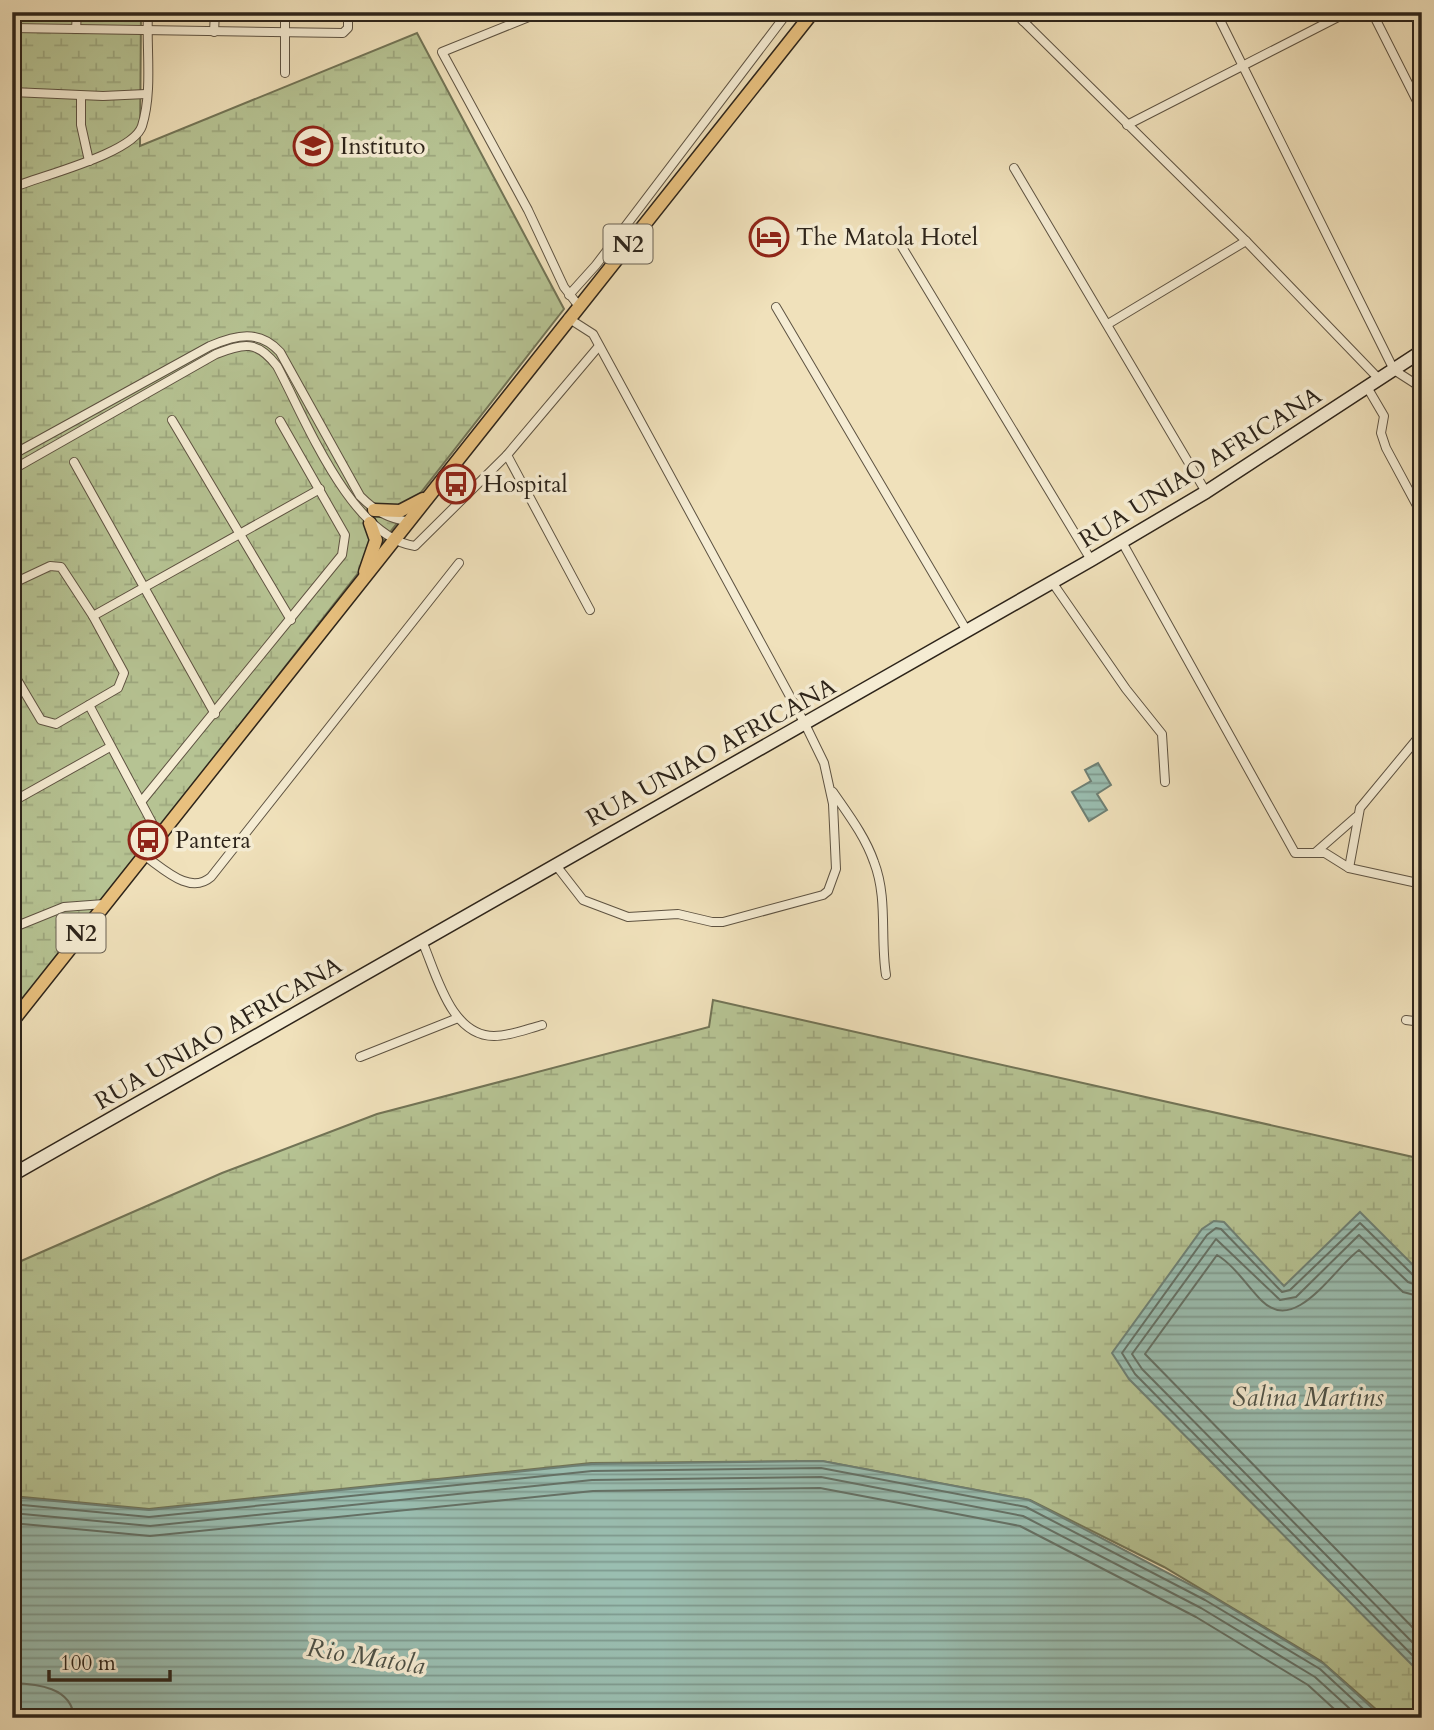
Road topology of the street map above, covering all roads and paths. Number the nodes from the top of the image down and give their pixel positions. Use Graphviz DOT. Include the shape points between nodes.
graph roads {
  1 [pos="77,12"];
  2 [pos="148,12"];
  3 [pos="215,12"];
  4 [pos="285,12"];
  5 [pos="348,12"];
  6 [pos="541,12"];
  7 [pos="788,12"];
  8 [pos="813,12"];
  9 [pos="1014,12"];
  10 [pos="1042,12"];
  11 [pos="1216,12"];
  12 [pos="1348,12"];
  13 [pos="1372,12"];
  14 [pos="1023,22"];
  15 [pos="12,28"];
  16 [pos="76,29"];
  17 [pos="147,31"];
  18 [pos="214,32"];
  19 [pos="285,33"];
  20 [pos="1243,65"];
  21 [pos="285,73"];
  22 [pos="12,92"];
  23 [pos="146,94"];
  24 [pos="81,96"];
  25 [pos="1422,111"];
  26 [pos="1127,125"];
  27 [pos="89,160"];
  28 [pos="12,166"];
  29 [pos="1014,168"];
  30 [pos="15,187"];
  31 [pos="1246,241"];
  32 [pos="899,242"];
  33 [pos="569,295"];
  34 [pos="578,306"];
  35 [pos="776,307"];
  36 [pos="568,318"];
  37 [pos="1108,324"];
  38 [pos="599,346"];
  39 [pos="1422,351"];
  40 [pos="1395,370"];
  41 [pos="1379,379"];
  42 [pos="1367,387"];
  43 [pos="1422,388"];
  44 [pos="172,420"];
  45 [pos="281,421"];
  46 [pos="12,455"];
  47 [pos="507,455"];
  48 [pos="74,462"];
  49 [pos="12,470"];
  50 [pos="320,489"];
  51 [pos="433,492"];
  52 [pos="1206,492"];
  53 [pos="1422,515"];
  54 [pos="372,517"];
  55 [pos="410,522"];
  56 [pos="241,534"];
  57 [pos="397,540"];
  58 [pos="1122,542"];
  59 [pos="1091,560"];
  60 [pos="459,564"];
  61 [pos="14,581"];
  62 [pos="1052,582"];
  63 [pos="360,585"];
  64 [pos="146,588"];
  65 [pos="590,610"];
  66 [pos="93,617"];
  67 [pos="291,620"];
  68 [pos="967,631"];
  69 [pos="12,671"];
  70 [pos="89,705"];
  71 [pos="215,714"];
  72 [pos="805,724"];
  73 [pos="1422,733"];
  74 [pos="110,747"];
  75 [pos="1165,782"];
  76 [pos="831,790"];
  77 [pos="13,799"];
  78 [pos="141,802"];
  79 [pos="1356,817"];
  80 [pos="158,834"];
  81 [pos="1316,852"];
  82 [pos="142,854"];
  83 [pos="555,864"];
  84 [pos="1349,868"];
  85 [pos="1422,884"];
  86 [pos="104,904"];
  87 [pos="12,928"];
  88 [pos="422,941"];
  89 [pos="886,975"];
  90 [pos="458,1018"];
  91 [pos="1406,1020"];
  92 [pos="12,1022"];
  93 [pos="1422,1022"];
  94 [pos="542,1025"];
  95 [pos="360,1057"];
  96 [pos="12,1175"];
  1 -- 16 [label="street"];
  2 -- 17 [label="street"];
  3 -- 18 [label="street"];
  4 -- 19 [label="street"];
  5 -- 19 [label="street" via="348,28 343,33"];
  6 -- 33 [label="street" via="442,52"];
  7 -- 33 [label="street"];
  8 -- 34 [label="main road, N2"];
  9 -- 14 [label="street"];
  10 -- 14 [label="street"];
  11 -- 20 [label="street"];
  12 -- 20 [label="street"];
  13 -- 25 [label="street"];
  14 -- 26 [label="street"];
  15 -- 16 [label="street"];
  16 -- 17 [label="street"];
  17 -- 18 [label="street"];
  17 -- 23 [label="street"];
  18 -- 19 [label="street"];
  19 -- 21 [label="street"];
  20 -- 26 [label="street"];
  20 -- 40 [label="street"];
  22 -- 24 [label="street"];
  23 -- 24 [label="street"];
  23 -- 27 [label="street" via="138,134"];
  24 -- 27 [label="street" via="81,125"];
  26 -- 31 [label="street"];
  27 -- 30 [label="street"];
  28 -- 30 [label="street"];
  29 -- 37 [label="street"];
  31 -- 37 [label="street"];
  31 -- 41 [label="street"];
  32 -- 59 [label="street"];
  33 -- 34 [label="street"];
  34 -- 36 [label="main road, N2"];
  35 -- 68 [label="street"];
  36 -- 38 [label="street" via="593,334"];
  36 -- 51 [label="main road, N2"];
  37 -- 52 [label="street"];
  38 -- 47 [label="street"];
  38 -- 72 [label="street"];
  39 -- 40 [label="main road, RUA UNIAO AFRICANA"];
  40 -- 41 [label="main road, RUA UNIAO AFRICANA"];
  40 -- 43 [label="street"];
  41 -- 42 [label="main road, RUA UNIAO AFRICANA"];
  42 -- 52 [label="main road, RUA UNIAO AFRICANA"];
  42 -- 53 [label="street" via="1384,416 1385,448"];
  44 -- 56 [label="street"];
  45 -- 50 [label="street"];
  46 -- 54 [label="street" via="210,346 234,336 253,335 269,340 280,352"];
  47 -- 57 [label="street" via="420,544"];
  47 -- 65 [label="street"];
  48 -- 64 [label="street"];
  49 -- 54 [label="street" via="216,354 239,345 257,347 276,366 350,501"];
  50 -- 56 [label="street"];
  50 -- 67 [label="street" via="345,535 345,546"];
  51 -- 54 [label="main road" via="400,511"];
  51 -- 55 [label="main road, N2"];
  52 -- 58 [label="main road, RUA UNIAO AFRICANA"];
  54 -- 55 [label="street"];
  54 -- 57 [label="street"];
  54 -- 63 [label="main road" via="376,540"];
  55 -- 57 [label="main road, N2"];
  56 -- 64 [label="street"];
  56 -- 67 [label="street"];
  57 -- 63 [label="main road, N2"];
  58 -- 59 [label="main road, RUA UNIAO AFRICANA"];
  58 -- 81 [label="street" via="1288,844 1295,853"];
  59 -- 62 [label="main road, RUA UNIAO AFRICANA"];
  60 -- 82 [label="street" via="211,877 199,884 185,883"];
  61 -- 66 [label="street" via="50,566 61,567"];
  62 -- 68 [label="main road, RUA UNIAO AFRICANA"];
  62 -- 75 [label="street" via="1125,689 1163,734"];
  63 -- 80 [label="main road, N2"];
  64 -- 66 [label="street"];
  64 -- 71 [label="street"];
  66 -- 70 [label="street" via="124,673 118,688"];
  67 -- 71 [label="street"];
  68 -- 72 [label="main road, RUA UNIAO AFRICANA"];
  69 -- 70 [label="street" via="41,720 56,724"];
  70 -- 74 [label="street"];
  71 -- 78 [label="street"];
  72 -- 76 [label="street"];
  72 -- 83 [label="main road, RUA UNIAO AFRICANA"];
  73 -- 79 [label="street" via="1366,797"];
  74 -- 77 [label="street"];
  74 -- 78 [label="street"];
  76 -- 83 [label="street" via="837,856 828,891 757,915 712,922 691,915 616,915 583,901"];
  76 -- 89 [label="street" via="856,824 874,861 881,891"];
  78 -- 80 [label="street"];
  79 -- 81 [label="street"];
  79 -- 84 [label="street"];
  80 -- 82 [label="main road, N2"];
  81 -- 84 [label="street"];
  82 -- 86 [label="main road, N2"];
  83 -- 88 [label="main road, RUA UNIAO AFRICANA"];
  84 -- 85 [label="street"];
  86 -- 87 [label="street" via="64,907"];
  86 -- 92 [label="main road, N2"];
  88 -- 90 [label="street"];
  88 -- 96 [label="main road, RUA UNIAO AFRICANA"];
  90 -- 94 [label="street" via="494,1036"];
  90 -- 95 [label="street"];
  91 -- 93 [label="street"];
}
